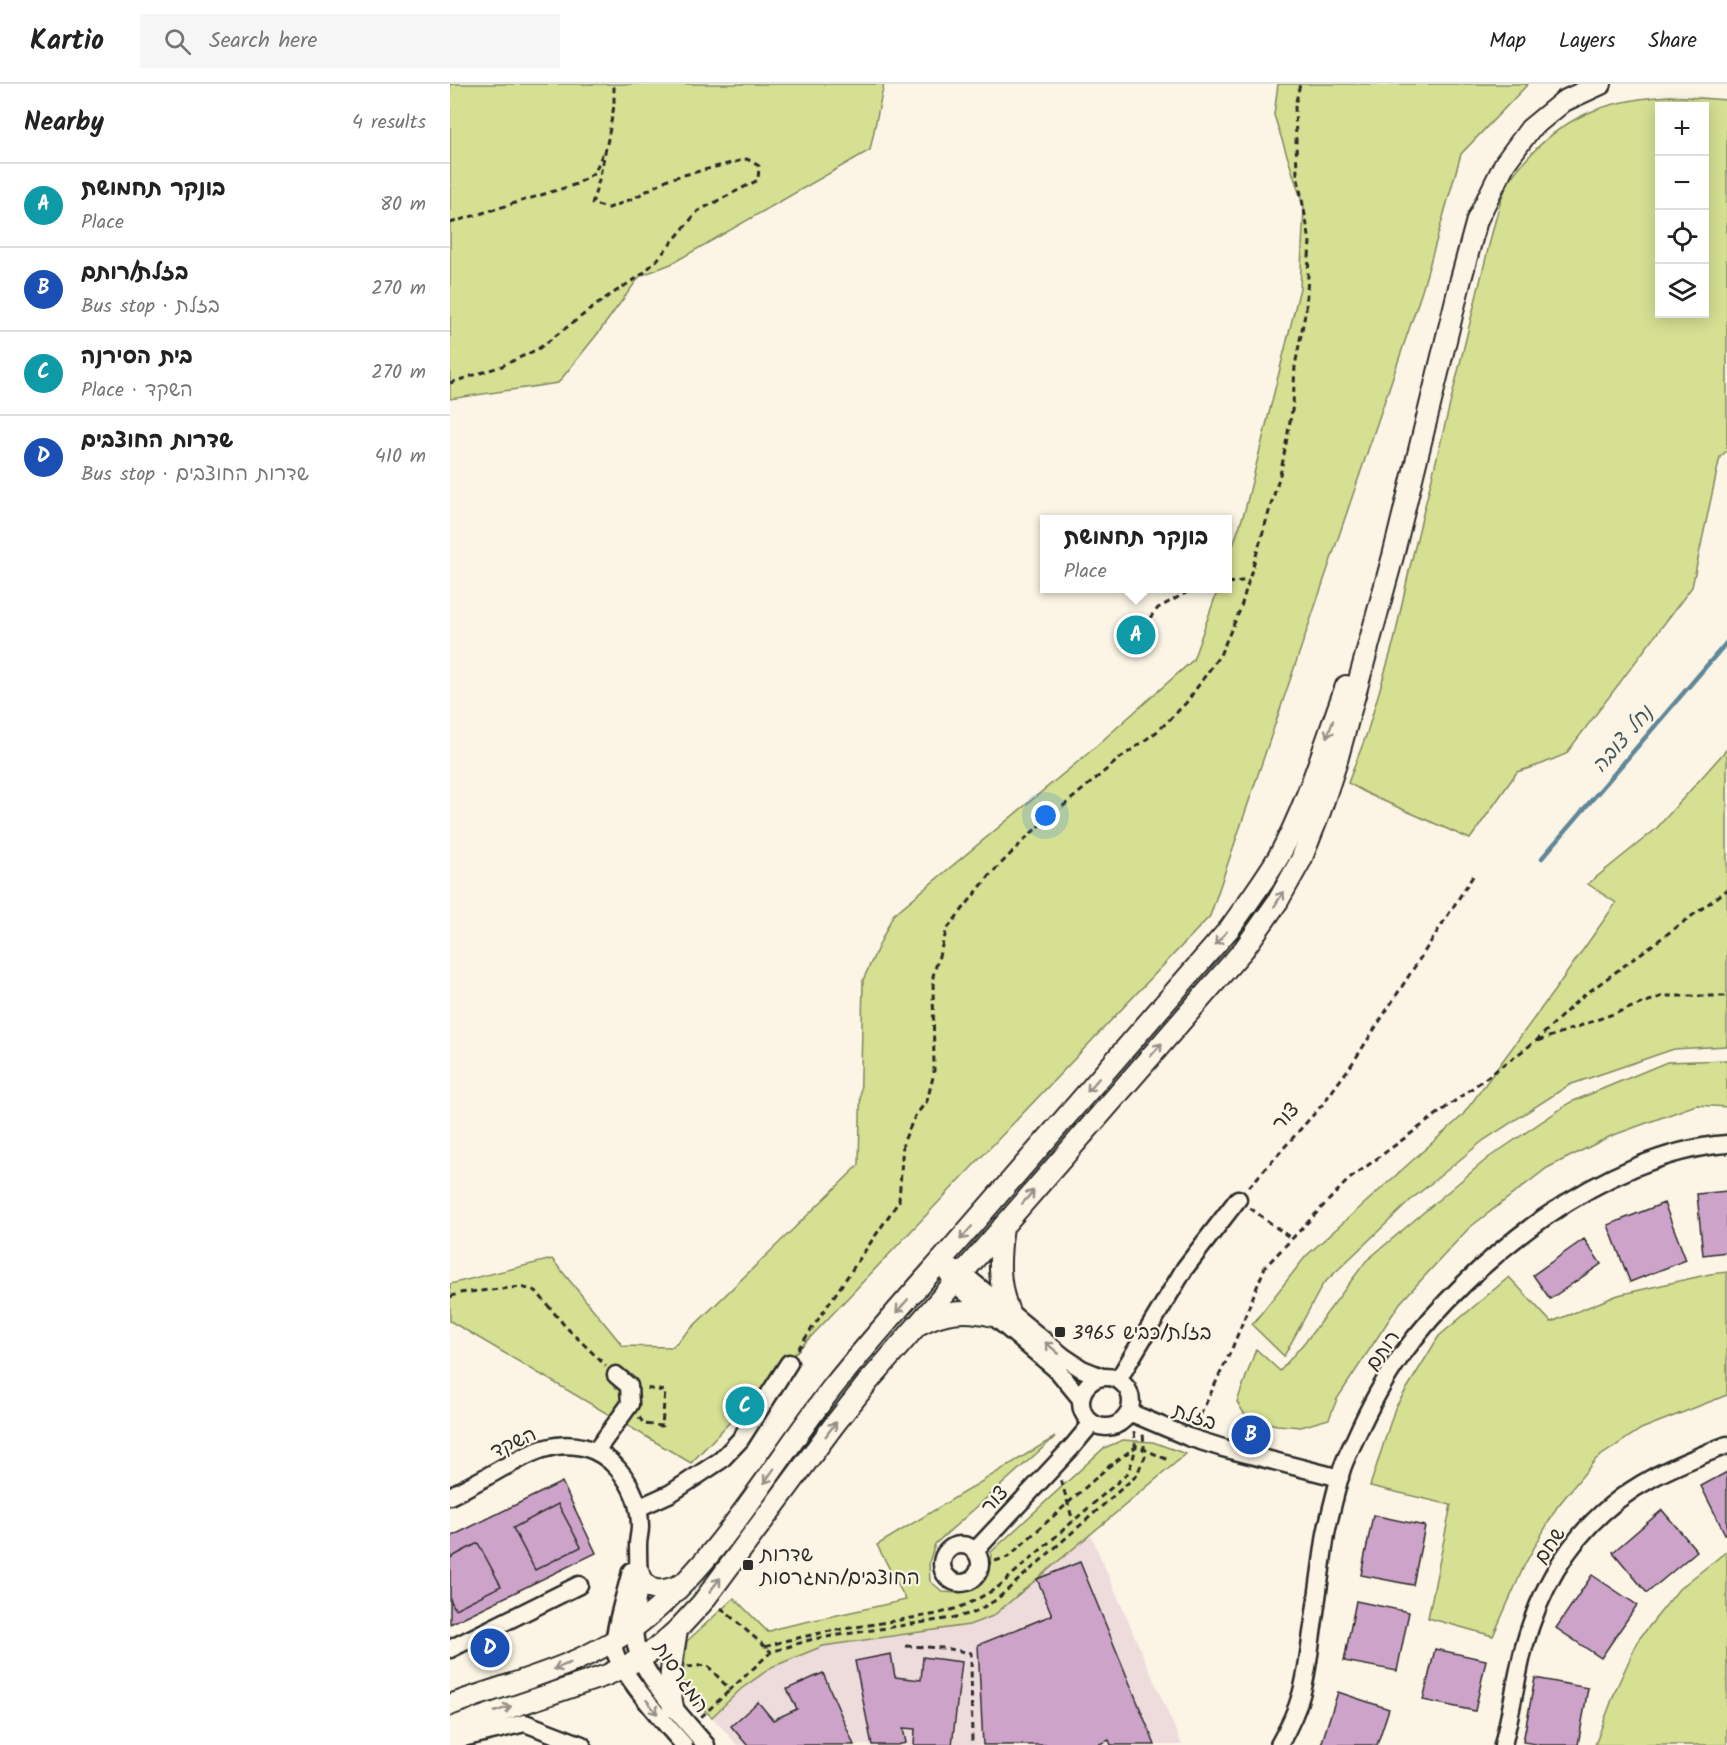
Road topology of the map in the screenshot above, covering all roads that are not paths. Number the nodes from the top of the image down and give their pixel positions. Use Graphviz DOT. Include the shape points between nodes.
graph roads {
  1 [pos="1601,84"];
  2 [pos="1394,556"];
  3 [pos="1727,1144"];
  4 [pos="1238,1199"];
  5 [pos="1003,1226"];
  6 [pos="940,1262"];
  7 [pos="958,1278"];
  8 [pos="1001,1314"];
  9 [pos="915,1327"];
  10 [pos="789,1363"];
  11 [pos="1110,1379"];
  12 [pos="622,1381"];
  13 [pos="1081,1400"];
  14 [pos="1136,1415"];
  15 [pos="1092,1423"];
  16 [pos="1727,1445"];
  17 [pos="596,1451"];
  18 [pos="1340,1478"];
  19 [pos="450,1496"];
  20 [pos="638,1508"];
  21 [pos="638,1544"];
  22 [pos="977,1558"];
  23 [pos="639,1572"];
  24 [pos="684,1583"];
  25 [pos="579,1585"];
  26 [pos="634,1627"];
  27 [pos="677,1630"];
  28 [pos="614,1640"];
  29 [pos="450,1649"];
  30 [pos="632,1663"];
  31 [pos="450,1705"];
  32 [pos="673,1707"];
  33 [pos="450,1728"];
  34 [pos="450,1741"];
  35 [pos="582,1745"];
  36 [pos="684,1745"];
  37 [pos="706,1745"];
  38 [pos="1279,1745"];
  39 [pos="1503,1745"];
  1 -- 2 [label="main road" via="1563,101 1530,129 1504,163 1478,220"];
  5 -- 2 [label="main road, one-way" via="1244,949 1278,901 1301,860 1320,812"];
  2 -- 6 [label="main road, one-way" via="1302,806 1260,888 1230,928"];
  3 -- 18 [label="street, רותם" via="1668,1155 1624,1172 1577,1197 1483,1265 1440,1308 1400,1357 1367,1411"];
  4 -- 11 [label="street" via="1185,1268"];
  5 -- 7 [label="main road"];
  5 -- 8 [label="main road"];
  6 -- 7 [label="street"];
  6 -- 24 [label="main road, one-way" via="832,1389 730,1528"];
  7 -- 8 [label="street"];
  7 -- 9 [label="main road"];
  8 -- 9 [label="main road" via="952,1312"];
  11 -- 8 [label="street, one-way" via="1082,1369"];
  8 -- 13 [label="street"];
  27 -- 9 [label="main road, one-way" via="708,1596 834,1425"];
  10 -- 20 [label="street" via="740,1440 721,1460 671,1493"];
  11 -- 13 [label="street" via="1094,1380 1083,1391"];
  11 -- 14 [label="street" via="1124,1384"];
  12 -- 17 [label="street" via="630,1404"];
  13 -- 15 [label="street" via="1083,1413"];
  14 -- 15 [label="street" via="1113,1426"];
  14 -- 18 [label="street, בזלת" via="1223,1448"];
  15 -- 22 [label="street, צור"];
  16 -- 39 [label="street, שחם" via="1651,1478 1597,1517 1576,1539 1559,1563 1533,1617"];
  17 -- 19 [label="street, השקד" via="561,1445 543,1449"];
  17 -- 20 [label="street, השקד" via="607,1456 620,1471"];
  18 -- 38 [label="street, רותם" via="1327,1531 1308,1666 1292,1721"];
  20 -- 21 [label="street, השקד"];
  21 -- 23 [label="street, השקד"];
  21 -- 28 [label="street, השקד"];
  23 -- 24 [label="main road" via="649,1588 664,1589"];
  23 -- 26 [label="street, השקד"];
  24 -- 26 [label="main road"];
  25 -- 29 [label="street"];
  26 -- 28 [label="main road"];
  26 -- 30 [label="street, המגרסות" via="636,1647"];
  27 -- 30 [label="main road"];
  27 -- 32 [label="main road" via="671,1669"];
  28 -- 30 [label="street, המגרסות" via="616,1655"];
  28 -- 31 [label="main road, one-way" via="564,1665"];
  30 -- 32 [label="street, המגרסות"];
  33 -- 30 [label="main road, one-way"];
  30 -- 36 [label="street, המגרסות, one-way" via="659,1716"];
  32 -- 37 [label="street, המגרסות"];
  34 -- 35 [label="street" via="525,1722"];
}
